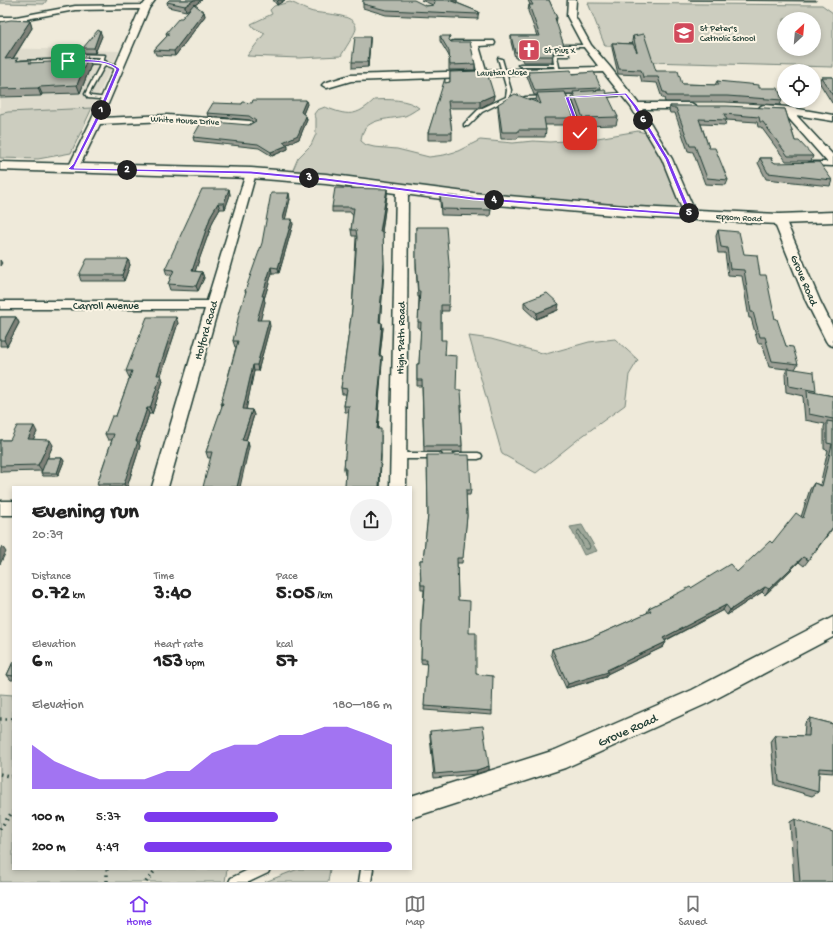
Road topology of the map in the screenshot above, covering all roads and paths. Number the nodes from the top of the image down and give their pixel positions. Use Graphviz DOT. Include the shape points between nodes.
graph roads {
  1 [pos="572,0"];
  2 [pos="148,4"];
  3 [pos="0,19"];
  4 [pos="474,43"];
  5 [pos="491,43"];
  6 [pos="454,44"];
  7 [pos="587,46"];
  8 [pos="69,55"];
  9 [pos="500,59"];
  10 [pos="20,62"];
  11 [pos="102,62"];
  12 [pos="520,65"];
  13 [pos="557,68"];
  14 [pos="118,69"];
  15 [pos="607,69"];
  16 [pos="482,72"];
  17 [pos="503,72"];
  18 [pos="327,85"];
  19 [pos="626,94"];
  20 [pos="567,97"];
  21 [pos="525,98"];
  22 [pos="106,99"];
  23 [pos="635,106"];
  24 [pos="703,106"];
  25 [pos="756,108"];
  26 [pos="787,110"];
  27 [pos="833,118"];
  28 [pos="96,121"];
  29 [pos="250,124"];
  30 [pos="466,125"];
  31 [pos="580,133"];
  32 [pos="833,163"];
  33 [pos="803,164"];
  34 [pos="0,166"];
  35 [pos="71,169"];
  36 [pos="251,173"];
  37 [pos="402,189"];
  38 [pos="690,214"];
  39 [pos="833,217"];
  40 [pos="779,219"];
  41 [pos="212,304"];
  42 [pos="0,305"];
  43 [pos="833,341"];
  44 [pos="399,456"];
  45 [pos="478,456"];
  46 [pos="160,486"];
  47 [pos="398,486"];
  48 [pos="0,508"];
  49 [pos="12,508"];
  50 [pos="833,626"];
  51 [pos="0,719"];
  52 [pos="12,719"];
  53 [pos="0,774"];
  54 [pos="12,777"];
  55 [pos="412,807"];
  56 [pos="12,811"];
  57 [pos="0,829"];
  58 [pos="107,870"];
  59 [pos="155,870"];
  60 [pos="262,870"];
  61 [pos="367,870"];
  62 [pos="107,882"];
  63 [pos="146,882"];
  64 [pos="235,882"];
  65 [pos="365,882"];
  1 -- 7 [label="street" via="571,16"];
  2 -- 3 [label="street" via="57,10 16,19"];
  2 -- 14 [label="street"];
  4 -- 5 [label="street"];
  4 -- 6 [label="street"];
  4 -- 16 [label="street"];
  7 -- 13 [label="lane" via="565,46 567,54 555,55"];
  7 -- 15 [label="street"];
  8 -- 11 [label="lane" via="103,56"];
  9 -- 17 [label="lane"];
  10 -- 11 [label="lane"];
  11 -- 14 [label="lane" via="114,65"];
  11 -- 22 [label="lane" via="87,94 90,97"];
  12 -- 13 [label="lane"];
  13 -- 15 [label="street, Laustan Close"];
  13 -- 17 [label="street, Laustan Close"];
  14 -- 22 [label="street"];
  15 -- 19 [label="street"];
  16 -- 17 [label="street, Laustan Close"];
  16 -- 18 [label="street, Laustan Close" via="350,78"];
  17 -- 30 [label="lane" via="509,90 508,98 480,111"];
  19 -- 20 [label="lane"];
  19 -- 23 [label="street"];
  20 -- 21 [label="lane"];
  20 -- 31 [label="lane"];
  22 -- 28 [label="street"];
  23 -- 24 [label="street"];
  23 -- 38 [label="street" via="667,159"];
  25 -- 26 [label="street"];
  26 -- 27 [label="street"];
  26 -- 32 [label="street"];
  28 -- 29 [label="street, White House Drive" via="167,118"];
  28 -- 35 [label="street"];
  32 -- 33 [label="lane"];
  34 -- 35 [label="main road, Epsom Road"];
  35 -- 36 [label="main road, Epsom Road"];
  36 -- 37 [label="main road, Epsom Road"];
  36 -- 41 [label="street, Holford Road"];
  37 -- 38 [label="main road, Epsom Road" via="473,198"];
  37 -- 44 [label="street, High Path Road"];
  38 -- 40 [label="main road, Epsom Road"];
  39 -- 40 [label="main road, Epsom Road"];
  40 -- 43 [label="street, Grove Road" via="813,301"];
  41 -- 42 [label="street, Carroll Avenue"];
  41 -- 46 [label="street, Holford Road"];
  44 -- 45 [label="lane"];
  44 -- 47 [label="street, High Path Road"];
  48 -- 49 [label="street"];
  50 -- 55 [label="street, Grove Road" via="699,696 557,760"];
  51 -- 52 [label="path"];
  53 -- 54 [label="path"];
  56 -- 57 [label="path"];
  58 -- 62 [label="path"];
  59 -- 63 [label="path"];
  60 -- 64 [label="lane"];
  61 -- 65 [label="lane"];
}
